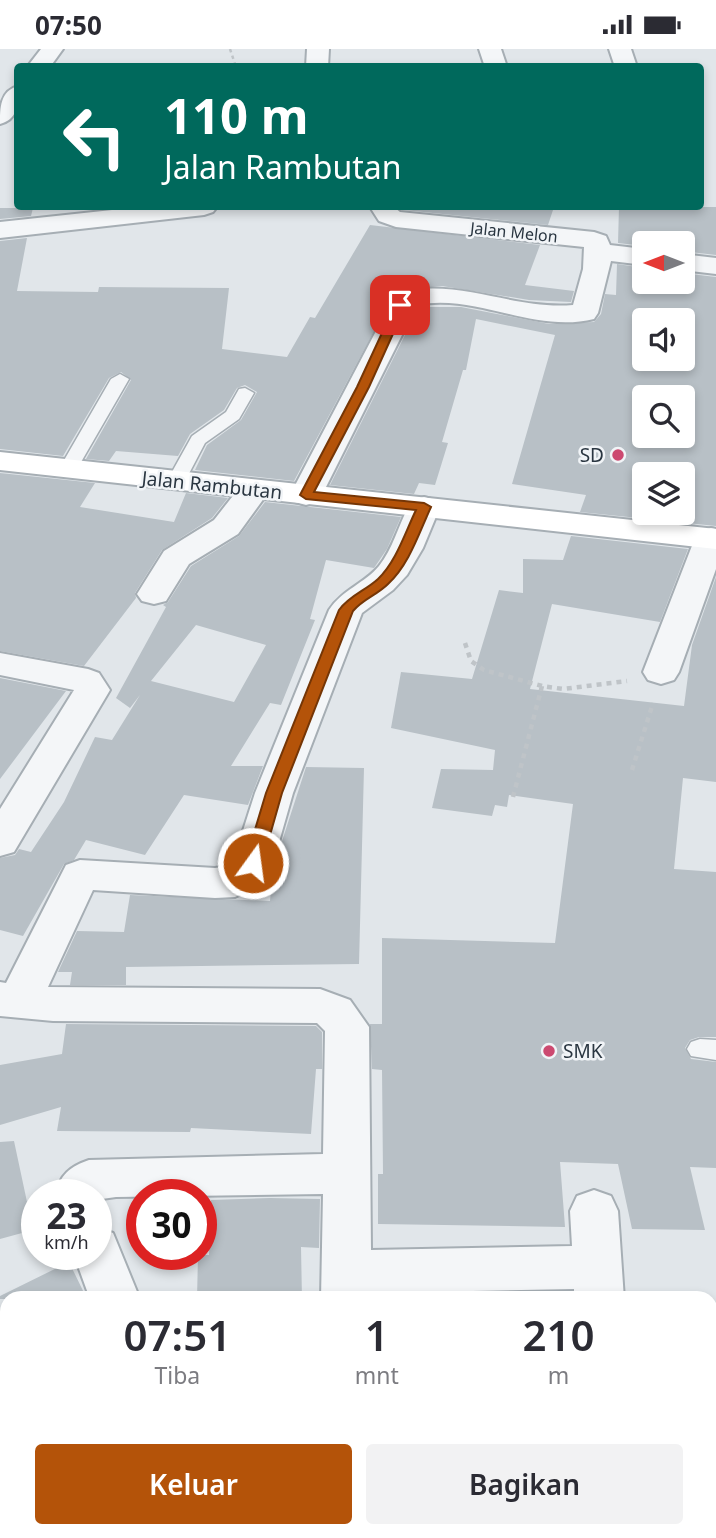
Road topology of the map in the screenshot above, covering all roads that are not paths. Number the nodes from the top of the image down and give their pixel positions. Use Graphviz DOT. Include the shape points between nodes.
graph roads {
  1 [pos="52,49"];
  2 [pos="41,63"];
  3 [pos="14,98"];
  4 [pos="0,117"];
  5 [pos="177,210"];
  6 [pos="385,210"];
  7 [pos="0,230"];
  8 [pos="599,252"];
  9 [pos="632,256"];
  10 [pos="695,264"];
  11 [pos="716,266"];
  12 [pos="120,379"];
  13 [pos="245,393"];
  14 [pos="0,461"];
  15 [pos="68,469"];
  16 [pos="176,481"];
  17 [pos="254,490"];
  18 [pos="306,495"];
  19 [pos="424,507"];
  20 [pos="713,539"];
  21 [pos="154,594"];
  22 [pos="0,664"];
  23 [pos="661,672"];
  24 [pos="15,790"];
  25 [pos="0,842"];
  26 [pos="11,1001"];
  27 [pos="345,1174"];
  28 [pos="98,1179"];
  29 [pos="594,1211"];
  30 [pos="104,1270"];
  31 [pos="598,1283"];
  32 [pos="346,1285"];
  33 [pos="112,1291"];
  1 -- 2 [label="street"];
  3 -- 4 [label="street"];
  5 -- 7 [label="street"];
  6 -- 8 [label="street, Jalan Melon" via="396,219 594,240"];
  8 -- 9 [label="street, Jalan Melon"];
  8 -- 18 [label="street" via="584,313 559,315 431,295 406,299"];
  10 -- 11 [label="street"];
  12 -- 15 [label="lane"];
  13 -- 16 [label="lane" via="233,415 198,440"];
  14 -- 15 [label="street, Jalan Rambutan"];
  15 -- 16 [label="street, Jalan Rambutan"];
  16 -- 17 [label="street, Jalan Rambutan"];
  17 -- 18 [label="street, Jalan Rambutan"];
  17 -- 21 [label="street" via="226,527 176,558"];
  18 -- 19 [label="street, Jalan Rambutan"];
  19 -- 20 [label="street, Jalan Rambutan"];
  19 -- 26 [label="street" via="396,566 382,583 357,597 346,610 246,875 235,882 215,883 80,875 29,977"];
  20 -- 23 [label="street"];
  22 -- 24 [label="street" via="75,677 92,689"];
  24 -- 25 [label="street"];
  26 -- 27 [label="street" via="320,1006 335,1012 347,1027"];
  27 -- 28 [label="street"];
  27 -- 32 [label="street"];
  29 -- 31 [label="street"];
  30 -- 33 [label="street"];
  31 -- 32 [label="street"];
}
